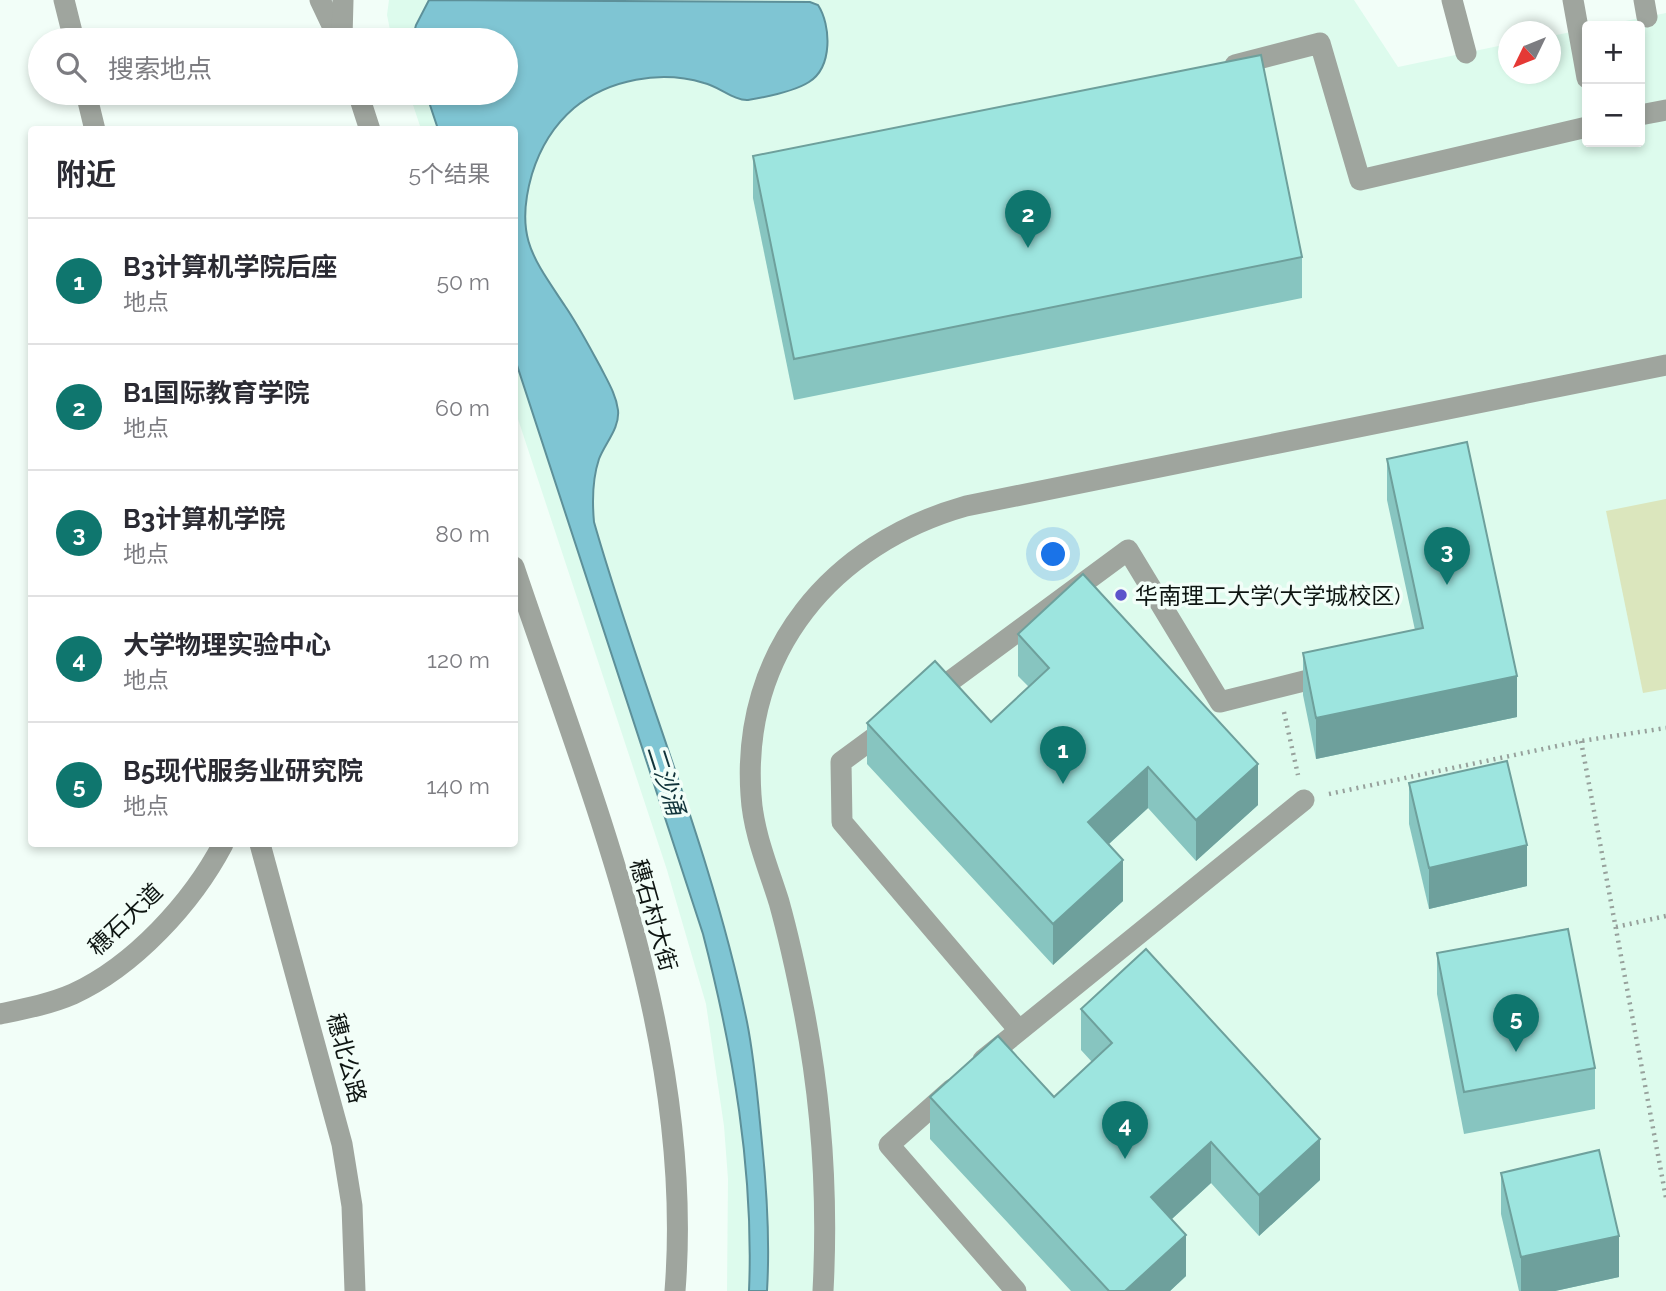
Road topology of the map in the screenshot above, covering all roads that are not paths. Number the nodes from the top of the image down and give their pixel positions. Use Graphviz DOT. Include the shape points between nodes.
graph roads {
  1 [pos="64,0"];
  2 [pos="320,0"];
  3 [pos="343,0"];
  4 [pos="1452,0"];
  5 [pos="1573,0"];
  6 [pos="71,28"];
  7 [pos="335,28"];
  8 [pos="342,28"];
  9 [pos="1582,50"];
  10 [pos="1466,53"];
  11 [pos="1214,71"];
  12 [pos="89,105"];
  13 [pos="362,105"];
  14 [pos="1666,110"];
  15 [pos="1645,115"];
  16 [pos="94,126"];
  17 [pos="369,126"];
  18 [pos="1582,128"];
  19 [pos="1666,365"];
  20 [pos="518,579"];
  21 [pos="1345,671"];
  22 [pos="1304,800"];
  23 [pos="221,847"];
  24 [pos="261,847"];
  25 [pos="0,1014"];
  26 [pos="1018,1029"];
  27 [pos="355,1291"];
  28 [pos="675,1291"];
  29 [pos="823,1291"];
  30 [pos="1016,1291"];
  1 -- 6 [label="street"];
  2 -- 7 [label="street"];
  3 -- 8 [label="street"];
  4 -- 10 [label="street"];
  5 -- 9 [label="street"];
  11 -- 18 [label="street" via="1320,43 1360,180"];
  12 -- 16 [label="street"];
  13 -- 17 [label="street"];
  14 -- 15 [label="street"];
  19 -- 29 [label="street" via="966,506 885,539 820,590 770,668 758,705 750,764 755,827 794,962 813,1064 825,1183"];
  20 -- 28 [label="street, 穗石村大街" via="650,995 675,1160"];
  21 -- 26 [label="street" via="1220,702 1128,550 841,762 842,822"];
  22 -- 26 [label="street"];
  23 -- 25 [label="street, 穗石大道" via="179,905 115,969 71,995"];
  24 -- 27 [label="street, 穗北公路" via="342,1144 352,1206"];
  26 -- 30 [label="street" via="889,1145"];
}
